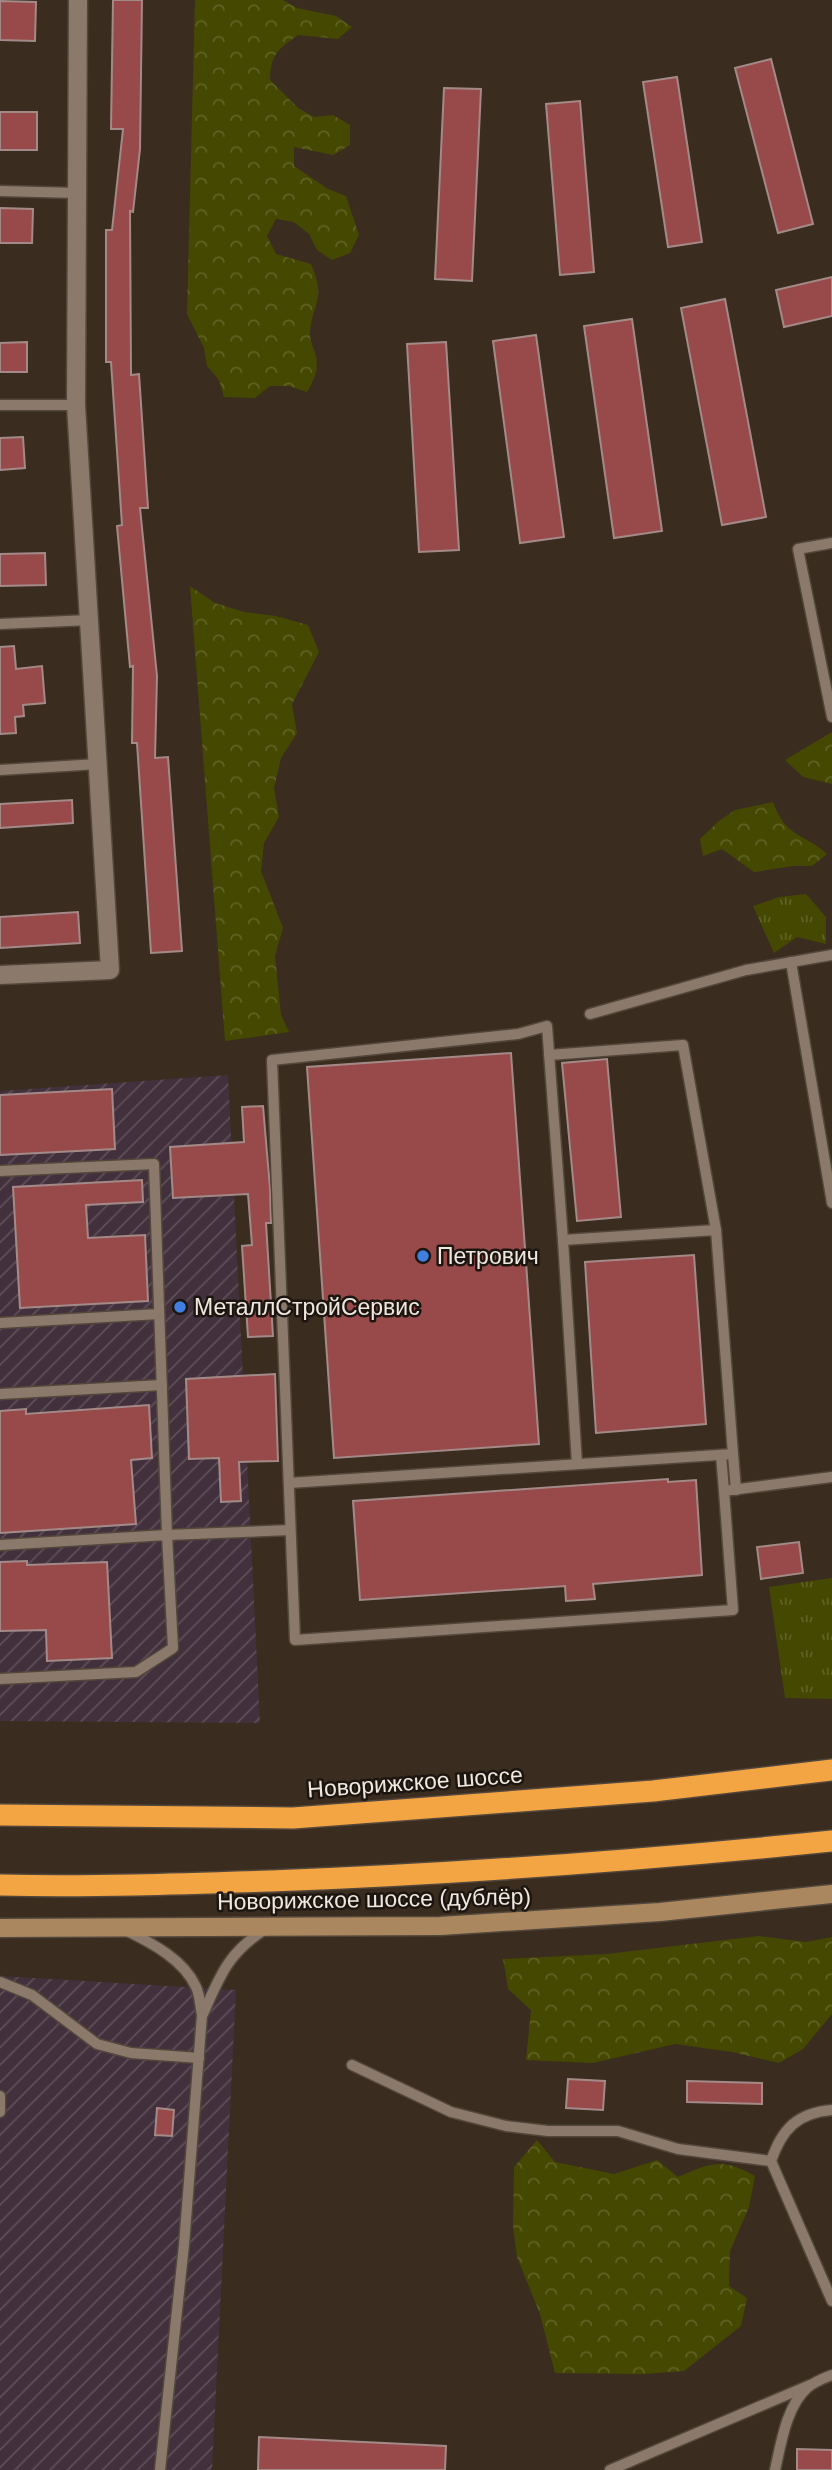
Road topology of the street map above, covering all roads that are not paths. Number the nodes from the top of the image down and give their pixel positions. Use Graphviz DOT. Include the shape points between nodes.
graph roads {
  1 [pos="78,0"];
  2 [pos="0,191"];
  3 [pos="77,193"];
  4 [pos="0,405"];
  5 [pos="76,405"];
  6 [pos="832,543"];
  7 [pos="90,620"];
  8 [pos="0,624"];
  9 [pos="832,717"];
  10 [pos="98,764"];
  11 [pos="0,770"];
  12 [pos="832,955"];
  13 [pos="791,962"];
  14 [pos="0,975"];
  15 [pos="590,1014"];
  16 [pos="549,1055"];
  17 [pos="0,1171"];
  18 [pos="832,1203"];
  19 [pos="716,1230"];
  20 [pos="563,1240"];
  21 [pos="159,1314"];
  22 [pos="0,1323"];
  23 [pos="162,1385"];
  24 [pos="0,1394"];
  25 [pos="733,1454"];
  26 [pos="721,1455"];
  27 [pos="577,1464"];
  28 [pos="832,1477"];
  29 [pos="289,1483"];
  30 [pos="736,1490"];
  31 [pos="724,1491"];
  32 [pos="290,1530"];
  33 [pos="167,1535"];
  34 [pos="0,1545"];
  35 [pos="0,1679"];
  36 [pos="832,1762"];
  37 [pos="832,1770"];
  38 [pos="796,1774"];
  39 [pos="0,1815"];
  40 [pos="832,1841"];
  41 [pos="0,1885"];
  42 [pos="832,1894"];
  43 [pos="271,1926"];
  44 [pos="0,1928"];
  45 [pos="123,1929"];
  46 [pos="0,1982"];
  47 [pos="202,2015"];
  48 [pos="199,2058"];
  49 [pos="352,2065"];
  50 [pos="0,2096"];
  51 [pos="832,2110"];
  52 [pos="0,2112"];
  53 [pos="771,2161"];
  54 [pos="832,2301"];
  55 [pos="832,2375"];
  56 [pos="810,2385"];
  57 [pos="160,2470"];
  58 [pos="610,2470"];
  59 [pos="775,2470"];
  1 -- 3 [label="street"];
  2 -- 3 [label="lane"];
  3 -- 5 [label="street"];
  4 -- 5 [label="lane"];
  5 -- 7 [label="street"];
  6 -- 9 [label="lane" via="798,549"];
  7 -- 8 [label="lane"];
  7 -- 10 [label="street"];
  10 -- 11 [label="lane"];
  10 -- 14 [label="street" via="110,970"];
  12 -- 13 [label="lane"];
  13 -- 15 [label="lane" via="746,970"];
  13 -- 18 [label="lane"];
  16 -- 19 [label="lane" via="683,1045"];
  16 -- 20 [label="lane"];
  16 -- 29 [label="lane" via="547,1026 518,1034 272,1060"];
  17 -- 21 [label="lane" via="154,1164"];
  19 -- 20 [label="lane"];
  19 -- 25 [label="lane"];
  20 -- 27 [label="lane"];
  21 -- 22 [label="lane"];
  21 -- 23 [label="lane"];
  23 -- 24 [label="lane"];
  23 -- 33 [label="lane"];
  25 -- 26 [label="lane"];
  25 -- 30 [label="lane"];
  26 -- 27 [label="lane"];
  26 -- 31 [label="lane"];
  27 -- 29 [label="lane"];
  28 -- 30 [label="lane"];
  29 -- 32 [label="lane"];
  30 -- 31 [label="lane"];
  31 -- 32 [label="lane" via="733,1610 295,1640"];
  32 -- 33 [label="lane"];
  33 -- 34 [label="lane"];
  33 -- 35 [label="lane" via="173,1648 136,1672"];
  36 -- 38 [label="street"];
  37 -- 38 [label="highway, Новорижское шоссе"];
  38 -- 39 [label="highway, Новорижское шоссе" via="653,1791 293,1818"];
  40 -- 41 [label="highway" via="678,1857 361,1878 91,1887"];
  42 -- 43 [label="street, Новорижское шоссе (дублёр)" via="660,1912 440,1926"];
  43 -- 45 [label="street, Новорижское шоссе (дублёр)"];
  43 -- 47 [label="lane" via="245,1942 223,1968"];
  44 -- 45 [label="street, Новорижское шоссе (дублёр)"];
  45 -- 47 [label="lane" via="178,1963 196,1986"];
  46 -- 48 [label="lane" via="32,1995 97,2043 131,2053"];
  47 -- 48 [label="lane"];
  48 -- 57 [label="lane"];
  49 -- 53 [label="lane" via="450,2112 506,2126 618,2131 678,2149"];
  50 -- 52 [label="lane"];
  51 -- 53 [label="lane" via="804,2116 790,2126"];
  53 -- 54 [label="lane"];
  55 -- 56 [label="lane"];
  56 -- 58 [label="lane"];
  56 -- 59 [label="lane" via="799,2396 783,2434"];
}
